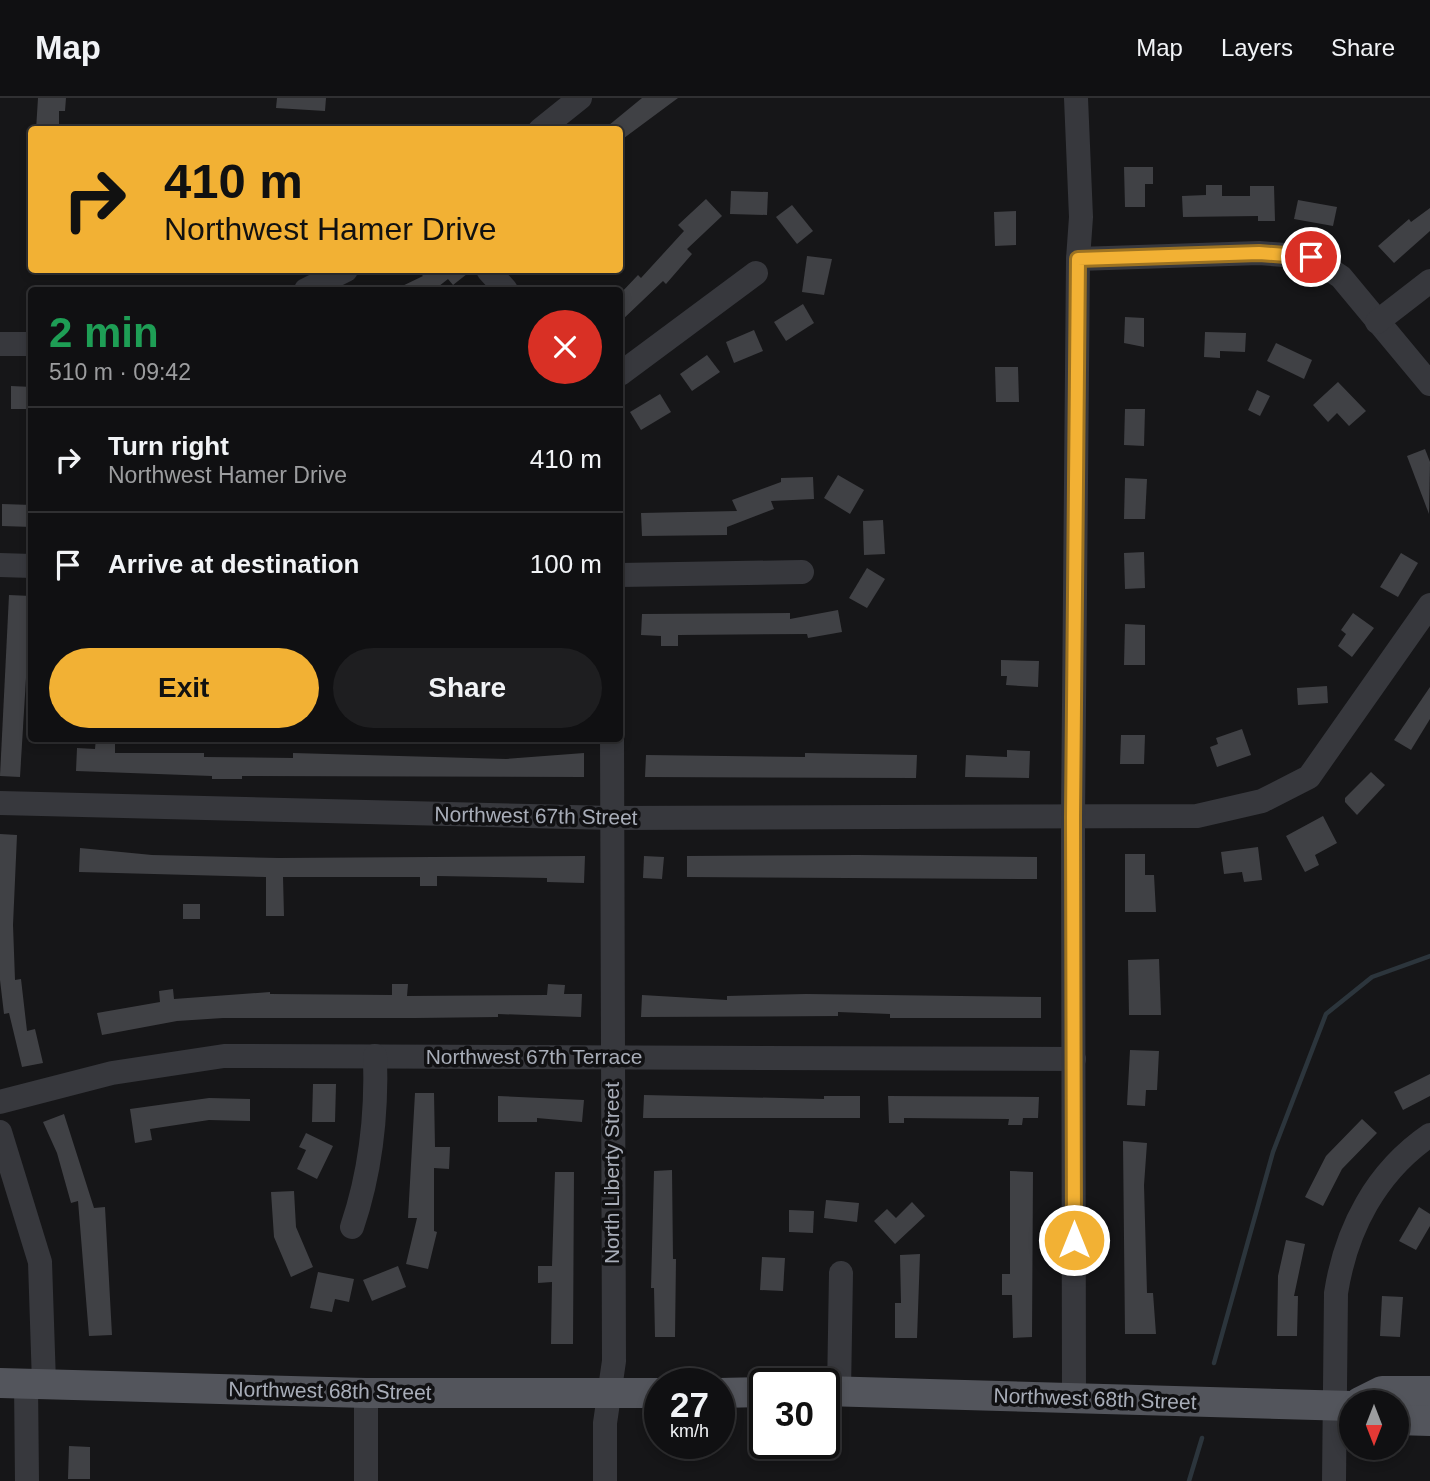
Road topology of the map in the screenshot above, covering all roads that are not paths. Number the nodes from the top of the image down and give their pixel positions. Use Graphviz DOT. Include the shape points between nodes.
graph roads {
  1 [pos="580,98"];
  2 [pos="1076,98"];
  3 [pos="545,126"];
  4 [pos="1078,259"];
  5 [pos="756,272"];
  6 [pos="340,273"];
  7 [pos="491,273"];
  8 [pos="1430,281"];
  9 [pos="312,287"];
  10 [pos="503,287"];
  11 [pos="1377,322"];
  12 [pos="0,344"];
  13 [pos="28,344"];
  14 [pos="623,372"];
  15 [pos="1430,384"];
  16 [pos="0,565"];
  17 [pos="28,565"];
  18 [pos="802,572"];
  19 [pos="623,575"];
  20 [pos="1430,605"];
  21 [pos="612,742"];
  22 [pos="0,803"];
  23 [pos="1073,817"];
  24 [pos="612,818"];
  25 [pos="375,1056"];
  26 [pos="612,1058"];
  27 [pos="1074,1059"];
  28 [pos="0,1102"];
  29 [pos="0,1132"];
  30 [pos="1430,1135"];
  31 [pos="352,1227"];
  32 [pos="841,1273"];
  33 [pos="834,1368"];
  34 [pos="23,1383"];
  35 [pos="1347,1390"];
  36 [pos="840,1391"];
  37 [pos="1409,1391"];
  38 [pos="1430,1391"];
  39 [pos="366,1393"];
  40 [pos="608,1393"];
  41 [pos="644,1393"];
  42 [pos="1074,1397"];
  43 [pos="1339,1405"];
  44 [pos="1409,1420"];
  45 [pos="1430,1421"];
  46 [pos="1339,1456"];
  47 [pos="26,1481"];
  48 [pos="366,1481"];
  49 [pos="605,1481"];
  50 [pos="1334,1481"];
  1 -- 3 [label="street"];
  2 -- 4 [label="street" via="1081,217"];
  4 -- 11 [label="street" via="1259,253 1311,257 1342,277"];
  4 -- 23 [label="street"];
  5 -- 14 [label="street"];
  6 -- 9 [label="street"];
  7 -- 10 [label="street"];
  8 -- 11 [label="street"];
  11 -- 15 [label="street"];
  12 -- 13 [label="street"];
  16 -- 17 [label="street"];
  18 -- 19 [label="street"];
  20 -- 23 [label="street, Northwest 67th Street" via="1309,777 1262,801 1223,812"];
  21 -- 24 [label="street, North Liberty Street"];
  22 -- 24 [label="street, Northwest 67th Street"];
  23 -- 24 [label="street, Northwest 67th Street"];
  23 -- 27 [label="street"];
  24 -- 26 [label="street, North Liberty Street"];
  25 -- 26 [label="street, Northwest 67th Terrace"];
  25 -- 28 [label="street, Northwest 67th Terrace" via="224,1056 174,1061"];
  25 -- 31 [label="street" via="374,1130"];
  26 -- 27 [label="street, Northwest 67th Terrace"];
  26 -- 40 [label="street, North Liberty Street" via="614,1361"];
  27 -- 42 [label="street"];
  29 -- 34 [label="street" via="40,1262"];
  30 -- 35 [label="street" via="1375,1189 1348,1238 1336,1293"];
  32 -- 33 [label="street, Northwest 68th Street"];
  34 -- 39 [label="main road, Northwest 68th Street"];
  34 -- 47 [label="street"];
  36 -- 42 [label="main road, Northwest 68th Street"];
  37 -- 38 [label="main road, Northwest 68th Street"];
  39 -- 40 [label="main road, Northwest 68th Street"];
  39 -- 48 [label="street"];
  40 -- 41 [label="main road, Northwest 68th Street"];
  40 -- 49 [label="street, North Liberty Street"];
  42 -- 43 [label="main road, Northwest 68th Street"];
  44 -- 45 [label="main road"];
  46 -- 50 [label="street"];
}
